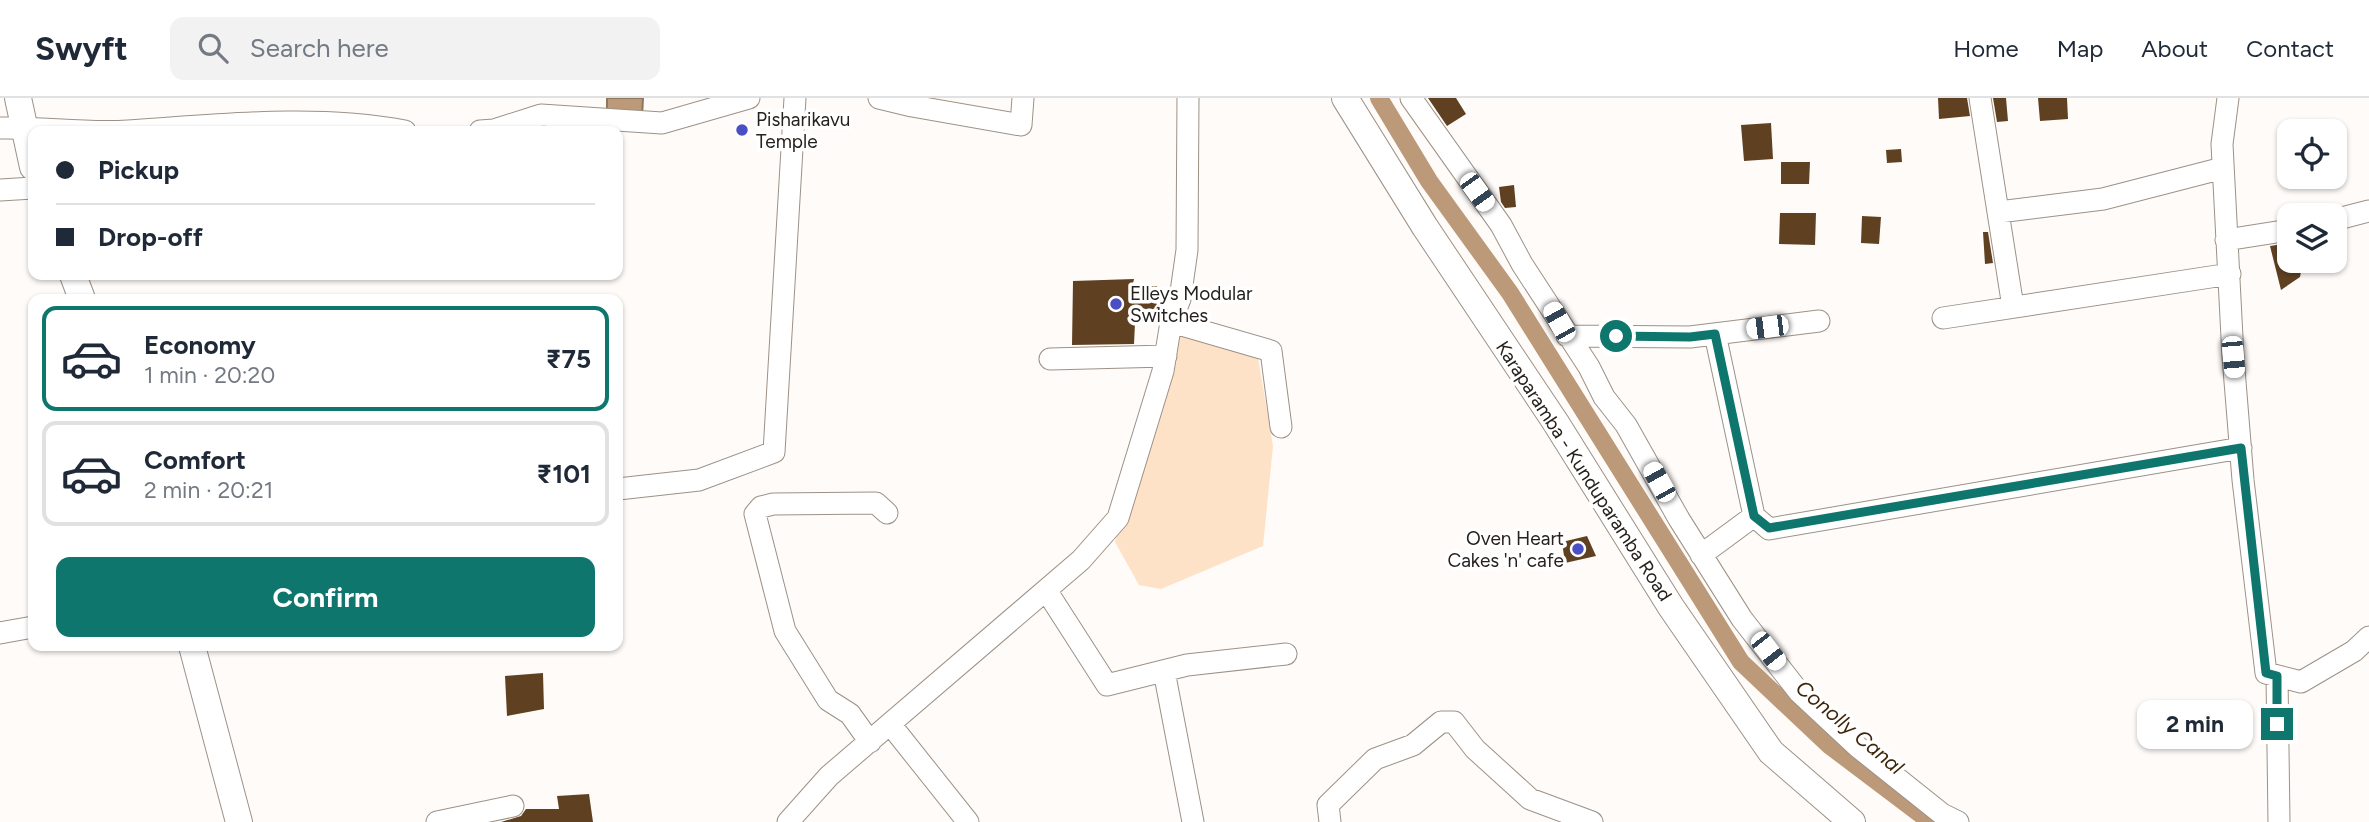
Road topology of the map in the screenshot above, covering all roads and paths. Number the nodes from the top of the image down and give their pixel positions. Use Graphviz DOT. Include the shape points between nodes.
graph roads {
  1 [pos="18,98"];
  2 [pos="749,98"];
  3 [pos="795,98"];
  4 [pos="878,98"];
  5 [pos="1023,98"];
  6 [pos="1188,98"];
  7 [pos="1345,98"];
  8 [pos="1411,98"];
  9 [pos="1980,98"];
  10 [pos="2228,98"];
  11 [pos="602,108"];
  12 [pos="192,126"];
  13 [pos="377,126"];
  14 [pos="507,126"];
  15 [pos="12,128"];
  16 [pos="28,158"];
  17 [pos="2223,168"];
  18 [pos="28,188"];
  19 [pos="0,190"];
  20 [pos="2369,211"];
  21 [pos="1999,212"];
  22 [pos="2347,217"];
  23 [pos="2277,232"];
  24 [pos="2226,240"];
  25 [pos="2230,274"];
  26 [pos="2013,307"];
  27 [pos="1943,318"];
  28 [pos="1819,321"];
  29 [pos="1171,322"];
  30 [pos="1715,334"];
  31 [pos="1567,336"];
  32 [pos="1166,356"];
  33 [pos="1050,359"];
  34 [pos="1281,427"];
  35 [pos="2241,448"];
  36 [pos="623,488"];
  37 [pos="887,513"];
  38 [pos="1754,516"];
  39 [pos="1702,555"];
  40 [pos="1046,590"];
  41 [pos="28,628"];
  42 [pos="0,633"];
  43 [pos="2369,637"];
  44 [pos="192,651"];
  45 [pos="1286,654"];
  46 [pos="1164,671"];
  47 [pos="2277,676"];
  48 [pos="890,724"];
  49 [pos="870,742"];
  50 [pos="513,806"];
  51 [pos="239,822"];
  52 [pos="437,822"];
  53 [pos="788,822"];
  54 [pos="968,822"];
  55 [pos="1193,822"];
  56 [pos="1327,822"];
  57 [pos="1592,822"];
  58 [pos="1852,822"];
  59 [pos="1958,822"];
  60 [pos="2279,822"];
  1 -- 15 [label="main road"];
  2 -- 11 [label="street" via="662,122"];
  3 -- 36 [label="street" via="774,452 699,480"];
  4 -- 5 [label="street" via="1021,125"];
  6 -- 29 [label="street" via="1187,250 1180,299"];
  7 -- 58 [label="main road, Karaparamba - Kunduparamba Road" via="1671,607 1771,752"];
  8 -- 31 [label="street" via="1501,225"];
  9 -- 21 [label="street"];
  10 -- 17 [label="street"];
  11 -- 14 [label="street" via="541,115"];
  12 -- 13 [label="street" via="245,122"];
  15 -- 16 [label="main road"];
  17 -- 21 [label="street" via="2103,199"];
  17 -- 24 [label="street"];
  18 -- 19 [label="street"];
  20 -- 22 [label="street"];
  21 -- 26 [label="street"];
  23 -- 24 [label="street"];
  24 -- 25 [label="street"];
  25 -- 26 [label="street"];
  25 -- 35 [label="street"];
  26 -- 27 [label="street"];
  28 -- 30 [label="street"];
  29 -- 32 [label="street"];
  29 -- 34 [label="street" via="1271,351"];
  30 -- 31 [label="street"];
  30 -- 38 [label="street"];
  31 -- 39 [label="street" via="1626,425"];
  32 -- 33 [label="street"];
  32 -- 40 [label="street" via="1118,519"];
  35 -- 38 [label="street" via="1769,528"];
  35 -- 47 [label="street" via="2266,673"];
  37 -- 49 [label="street" via="876,503 773,505 761,507 755,514 785,631 828,700 850,714"];
  38 -- 39 [label="street"];
  39 -- 59 [label="street" via="1742,619 1799,692 1858,747"];
  40 -- 46 [label="street" via="1107,685"];
  40 -- 48 [label="street"];
  41 -- 42 [label="street"];
  43 -- 47 [label="street" via="2301,682"];
  44 -- 51 [label="main road"];
  45 -- 46 [label="street"];
  46 -- 55 [label="street"];
  47 -- 60 [label="street"];
  48 -- 49 [label="street"];
  48 -- 54 [label="street"];
  49 -- 53 [label="street" via="829,776"];
  50 -- 52 [label="street"];
  56 -- 57 [label="street" via="1328,805 1375,760 1413,745 1441,722 1454,722 1475,749 1530,799"];
}
